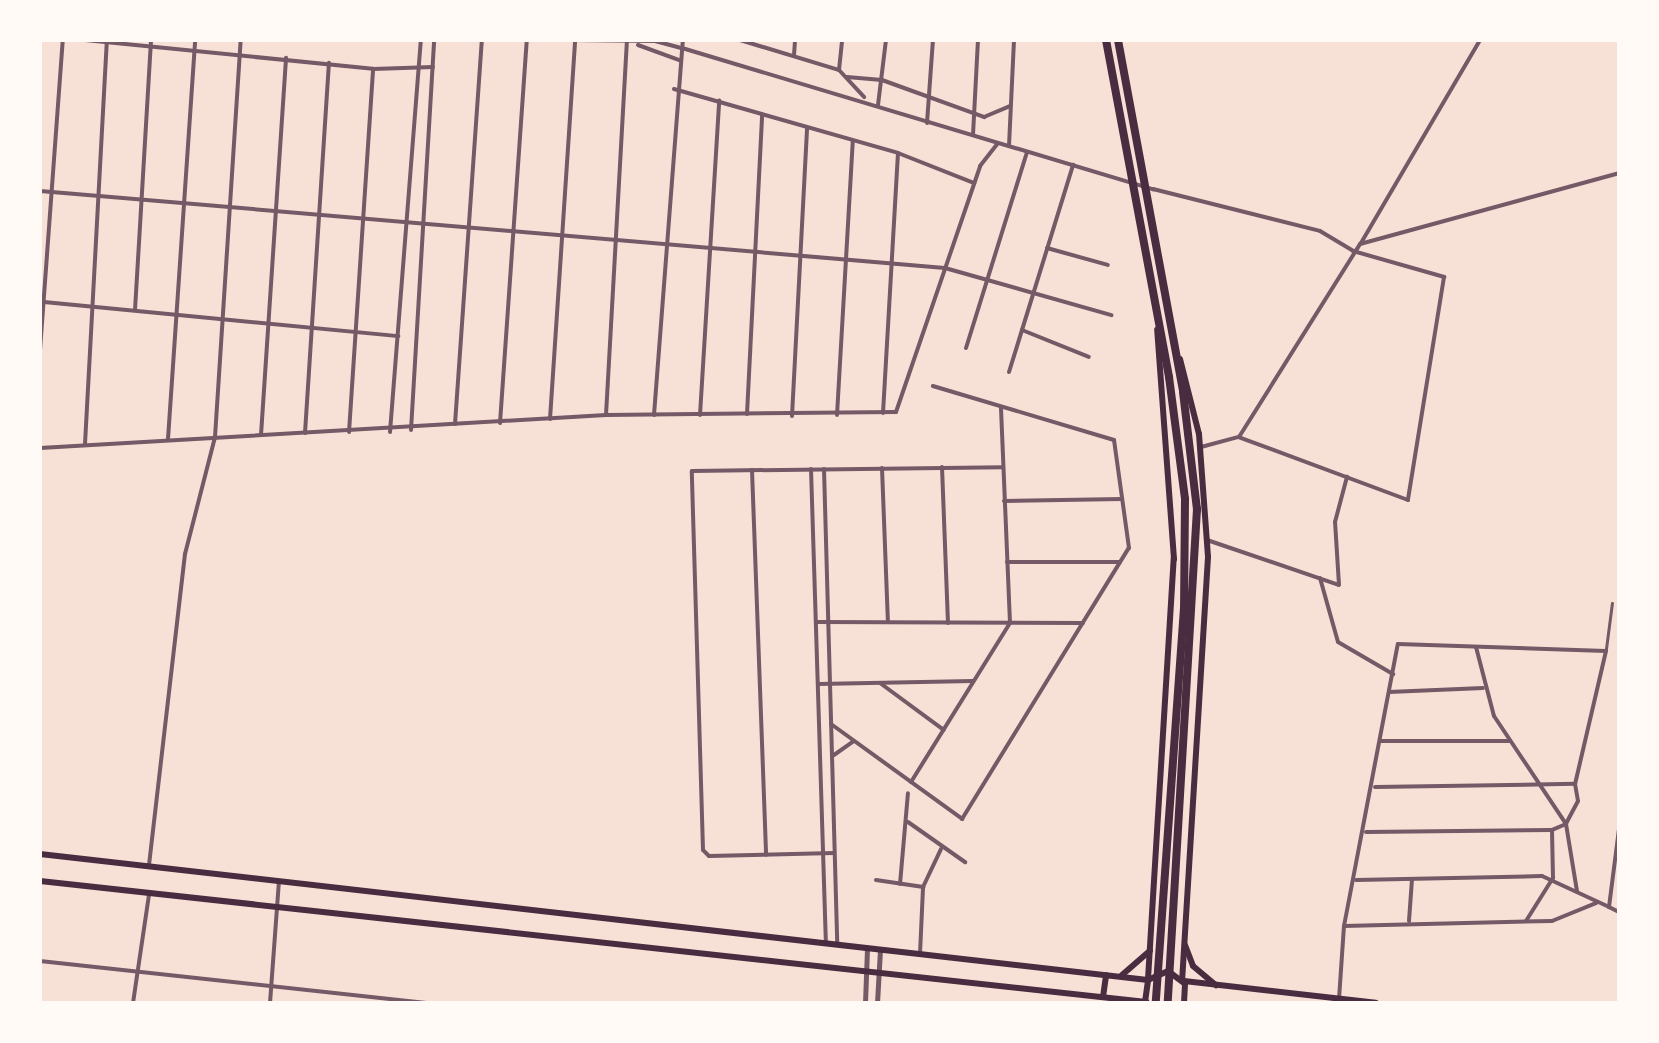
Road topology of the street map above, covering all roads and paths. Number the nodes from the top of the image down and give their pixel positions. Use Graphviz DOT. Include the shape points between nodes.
graph roads {
  1 [pos="63,40"];
  2 [pos="85,40"];
  3 [pos="195,40"];
  4 [pos="240,40"];
  5 [pos="421,40"];
  6 [pos="432,40"];
  7 [pos="482,40"];
  8 [pos="527,40"];
  9 [pos="656,40"];
  10 [pos="683,40"];
  11 [pos="741,40"];
  12 [pos="795,40"];
  13 [pos="842,40"];
  14 [pos="886,40"];
  15 [pos="932,40"];
  16 [pos="978,40"];
  17 [pos="1014,40"];
  18 [pos="1106,40"];
  19 [pos="1118,40"];
  20 [pos="1480,40"];
  21 [pos="107,41"];
  22 [pos="574,41"];
  23 [pos="627,42"];
  24 [pos="150,43"];
  25 [pos="638,45"];
  26 [pos="194,48"];
  27 [pos="421,48"];
  28 [pos="682,48"];
  29 [pos="240,52"];
  30 [pos="794,56"];
  31 [pos="286,58"];
  32 [pos="679,60"];
  33 [pos="329,63"];
  34 [pos="420,67"];
  35 [pos="432,67"];
  36 [pos="373,69"];
  37 [pos="839,70"];
  38 [pos="848,77"];
  39 [pos="882,80"];
  40 [pos="674,89"];
  41 [pos="928,97"];
  42 [pos="866,100"];
  43 [pos="719,101"];
  44 [pos="878,105"];
  45 [pos="1010,106"];
  46 [pos="762,114"];
  47 [pos="974,114"];
  48 [pos="927,123"];
  49 [pos="808,127"];
  50 [pos="973,136"];
  51 [pos="853,140"];
  52 [pos="997,144"];
  53 [pos="1009,146"];
  54 [pos="1028,152"];
  55 [pos="898,153"];
  56 [pos="1073,165"];
  57 [pos="1619,173"];
  58 [pos="974,183"];
  59 [pos="40,191"];
  60 [pos="52,192"];
  61 [pos="96,192"];
  62 [pos="140,196"];
  63 [pos="183,204"];
  64 [pos="228,207"];
  65 [pos="274,210"];
  66 [pos="316,214"];
  67 [pos="358,217"];
  68 [pos="407,220"];
  69 [pos="423,222"];
  70 [pos="466,226"];
  71 [pos="514,230"];
  72 [pos="562,235"];
  73 [pos="612,240"];
  74 [pos="663,244"];
  75 [pos="1360,244"];
  76 [pos="1047,248"];
  77 [pos="711,249"];
  78 [pos="1353,250"];
  79 [pos="755,253"];
  80 [pos="800,257"];
  81 [pos="847,261"];
  82 [pos="892,265"];
  83 [pos="1108,265"];
  84 [pos="945,268"];
  85 [pos="988,278"];
  86 [pos="1034,292"];
  87 [pos="44,302"];
  88 [pos="90,307"];
  89 [pos="134,311"];
  90 [pos="1110,314"];
  91 [pos="176,315"];
  92 [pos="221,319"];
  93 [pos="1170,320"];
  94 [pos="266,321"];
  95 [pos="310,324"];
  96 [pos="352,329"];
  97 [pos="1022,330"];
  98 [pos="398,336"];
  99 [pos="966,348"];
  100 [pos="40,350"];
  101 [pos="1089,357"];
  102 [pos="1009,372"];
  103 [pos="933,386"];
  104 [pos="1001,406"];
  105 [pos="883,413"];
  106 [pos="606,414"];
  107 [pos="654,414"];
  108 [pos="700,414"];
  109 [pos="747,415"];
  110 [pos="792,416"];
  111 [pos="837,416"];
  112 [pos="550,419"];
  113 [pos="500,423"];
  114 [pos="455,427"];
  115 [pos="410,430"];
  116 [pos="349,432"];
  117 [pos="390,432"];
  118 [pos="305,434"];
  119 [pos="260,435"];
  120 [pos="215,437"];
  121 [pos="1239,437"];
  122 [pos="168,439"];
  123 [pos="86,444"];
  124 [pos="1201,447"];
  125 [pos="40,448"];
  126 [pos="1003,466"];
  127 [pos="882,468"];
  128 [pos="942,468"];
  129 [pos="811,469"];
  130 [pos="824,469"];
  131 [pos="752,470"];
  132 [pos="1346,477"];
  133 [pos="1122,499"];
  134 [pos="1004,501"];
  135 [pos="1208,540"];
  136 [pos="1007,562"];
  137 [pos="1120,562"];
  138 [pos="1320,578"];
  139 [pos="1612,603"];
  140 [pos="816,622"];
  141 [pos="828,622"];
  142 [pos="888,622"];
  143 [pos="948,623"];
  144 [pos="1010,623"];
  145 [pos="1083,624"];
  146 [pos="1476,647"];
  147 [pos="1606,651"];
  148 [pos="1393,674"];
  149 [pos="974,681"];
  150 [pos="880,683"];
  151 [pos="818,684"];
  152 [pos="830,684"];
  153 [pos="1483,688"];
  154 [pos="1390,692"];
  155 [pos="831,724"];
  156 [pos="944,730"];
  157 [pos="1380,740"];
  158 [pos="854,741"];
  159 [pos="1509,742"];
  160 [pos="832,761"];
  161 [pos="911,782"];
  162 [pos="1544,784"];
  163 [pos="1575,784"];
  164 [pos="1374,787"];
  165 [pos="908,793"];
  166 [pos="907,821"];
  167 [pos="1566,824"];
  168 [pos="1552,830"];
  169 [pos="1619,830"];
  170 [pos="1366,832"];
  171 [pos="942,849"];
  172 [pos="823,853"];
  173 [pos="834,853"];
  174 [pos="40,854"];
  175 [pos="766,855"];
  176 [pos="966,862"];
  177 [pos="149,866"];
  178 [pos="1616,874"];
  179 [pos="1553,878"];
  180 [pos="1412,879"];
  181 [pos="876,880"];
  182 [pos="1356,880"];
  183 [pos="40,881"];
  184 [pos="280,881"];
  185 [pos="900,884"];
  186 [pos="923,887"];
  187 [pos="1577,891"];
  188 [pos="149,893"];
  189 [pos="1598,902"];
  190 [pos="278,907"];
  191 [pos="1610,907"];
  192 [pos="1619,912"];
  193 [pos="1409,921"];
  194 [pos="1526,921"];
  195 [pos="1344,926"];
  196 [pos="826,943"];
  197 [pos="837,944"];
  198 [pos="1185,945"];
  199 [pos="868,948"];
  200 [pos="880,949"];
  201 [pos="1155,952"];
  202 [pos="920,954"];
  203 [pos="40,961"];
  204 [pos="137,971"];
  205 [pos="866,971"];
  206 [pos="878,972"];
  207 [pos="1110,975"];
  208 [pos="1148,979"];
  209 [pos="1183,980"];
  210 [pos="274,986"];
  211 [pos="1218,986"];
  212 [pos="1107,998"];
  213 [pos="1339,999"];
  214 [pos="420,1002"];
  215 [pos="132,1003"];
  216 [pos="270,1003"];
  217 [pos="430,1003"];
  218 [pos="865,1003"];
  219 [pos="877,1003"];
  220 [pos="1123,1003"];
  221 [pos="1146,1003"];
  222 [pos="1156,1003"];
  223 [pos="1168,1003"];
  224 [pos="1184,1003"];
  225 [pos="1376,1003"];
  1 -- 60 [label="street"];
  2 -- 21 [label="street"];
  3 -- 26 [label="street"];
  4 -- 29 [label="street"];
  5 -- 27 [label="street"];
  6 -- 27 [label="street"];
  6 -- 35 [label="street"];
  7 -- 70 [label="street"];
  8 -- 71 [label="street"];
  9 -- 25 [label="street"];
  9 -- 28 [label="street"];
  10 -- 28 [label="street"];
  11 -- 30 [label="street"];
  12 -- 30 [label="street"];
  13 -- 37 [label="street"];
  14 -- 39 [label="street"];
  15 -- 41 [label="street"];
  16 -- 47 [label="street"];
  17 -- 45 [label="street"];
  18 -- 201 [label="highway" via="1176,419 1186,528"];
  19 -- 93 [label="highway"];
  20 -- 75 [label="street"];
  21 -- 24 [label="street"];
  21 -- 61 [label="street"];
  22 -- 23 [label="street"];
  22 -- 72 [label="street"];
  23 -- 25 [label="street"];
  23 -- 73 [label="street"];
  24 -- 26 [label="street"];
  24 -- 62 [label="street"];
  25 -- 32 [label="street"];
  26 -- 29 [label="street"];
  26 -- 63 [label="street"];
  27 -- 34 [label="street"];
  28 -- 32 [label="street"];
  28 -- 42 [label="street"];
  29 -- 31 [label="street"];
  29 -- 64 [label="street"];
  30 -- 37 [label="street"];
  31 -- 33 [label="street"];
  31 -- 65 [label="street"];
  32 -- 40 [label="street"];
  33 -- 36 [label="street"];
  33 -- 66 [label="street"];
  34 -- 35 [label="street"];
  34 -- 36 [label="street"];
  34 -- 68 [label="street"];
  35 -- 69 [label="street"];
  36 -- 67 [label="street"];
  37 -- 38 [label="street"];
  38 -- 39 [label="street"];
  38 -- 42 [label="street"];
  39 -- 41 [label="street"];
  39 -- 44 [label="street"];
  40 -- 43 [label="street"];
  40 -- 74 [label="street"];
  41 -- 47 [label="street"];
  41 -- 48 [label="street"];
  42 -- 44 [label="street"];
  43 -- 46 [label="street"];
  43 -- 77 [label="street"];
  44 -- 48 [label="street"];
  45 -- 47 [label="street" via="994,117"];
  45 -- 53 [label="street"];
  46 -- 49 [label="street"];
  46 -- 79 [label="street"];
  47 -- 50 [label="street"];
  48 -- 50 [label="street"];
  49 -- 51 [label="street"];
  49 -- 80 [label="street"];
  50 -- 52 [label="street"];
  51 -- 55 [label="street"];
  51 -- 81 [label="street"];
  52 -- 53 [label="street"];
  52 -- 58 [label="street"];
  53 -- 54 [label="street"];
  54 -- 56 [label="street"];
  54 -- 85 [label="street"];
  55 -- 58 [label="street"];
  55 -- 82 [label="street"];
  56 -- 76 [label="street"];
  56 -- 78 [label="street" via="1320,230"];
  57 -- 75 [label="street"];
  58 -- 84 [label="street"];
  59 -- 60 [label="street"];
  60 -- 61 [label="street"];
  60 -- 87 [label="street"];
  61 -- 62 [label="street"];
  61 -- 88 [label="street"];
  62 -- 63 [label="street"];
  62 -- 89 [label="street"];
  63 -- 64 [label="street"];
  63 -- 91 [label="street"];
  64 -- 65 [label="street"];
  64 -- 92 [label="street"];
  65 -- 66 [label="street"];
  65 -- 94 [label="street"];
  66 -- 67 [label="street"];
  66 -- 95 [label="street"];
  67 -- 68 [label="street"];
  67 -- 96 [label="street"];
  68 -- 69 [label="street"];
  68 -- 98 [label="street"];
  69 -- 70 [label="street"];
  69 -- 115 [label="street"];
  70 -- 71 [label="street"];
  70 -- 114 [label="street"];
  71 -- 72 [label="street"];
  71 -- 113 [label="street"];
  72 -- 73 [label="street"];
  72 -- 112 [label="street"];
  73 -- 74 [label="street"];
  73 -- 106 [label="street"];
  74 -- 77 [label="street"];
  74 -- 107 [label="street"];
  75 -- 78 [label="street"];
  76 -- 83 [label="street"];
  76 -- 86 [label="street"];
  77 -- 79 [label="street"];
  77 -- 108 [label="street"];
  78 -- 121 [label="street"];
  78 -- 132 [label="street" via="1444,277 1408,500"];
  79 -- 80 [label="street"];
  79 -- 109 [label="street"];
  80 -- 81 [label="street"];
  80 -- 110 [label="street"];
  81 -- 82 [label="street"];
  81 -- 111 [label="street"];
  82 -- 84 [label="street"];
  82 -- 105 [label="street"];
  84 -- 85 [label="street"];
  84 -- 105 [label="street" via="896,412"];
  85 -- 86 [label="street"];
  85 -- 99 [label="street"];
  86 -- 90 [label="street"];
  86 -- 97 [label="street"];
  87 -- 88 [label="street"];
  87 -- 100 [label="street"];
  88 -- 89 [label="street"];
  88 -- 123 [label="street"];
  89 -- 91 [label="street"];
  91 -- 92 [label="street"];
  91 -- 122 [label="street"];
  92 -- 94 [label="street"];
  92 -- 120 [label="street"];
  93 -- 124 [label="main road"];
  93 -- 223 [label="highway" via="1192,456 1198,546"];
  94 -- 95 [label="street"];
  94 -- 119 [label="street"];
  95 -- 96 [label="street"];
  95 -- 118 [label="street"];
  96 -- 98 [label="street"];
  96 -- 116 [label="street"];
  97 -- 101 [label="street"];
  97 -- 102 [label="street"];
  98 -- 117 [label="street"];
  103 -- 104 [label="street"];
  104 -- 126 [label="street"];
  104 -- 133 [label="street" via="1114,440"];
  105 -- 111 [label="street"];
  106 -- 107 [label="street"];
  106 -- 112 [label="street"];
  107 -- 108 [label="street"];
  108 -- 109 [label="street"];
  109 -- 110 [label="street"];
  110 -- 111 [label="street"];
  112 -- 113 [label="street"];
  113 -- 114 [label="street"];
  114 -- 115 [label="street"];
  115 -- 117 [label="street"];
  116 -- 117 [label="street"];
  116 -- 118 [label="street"];
  118 -- 119 [label="street"];
  119 -- 120 [label="street"];
  120 -- 122 [label="street"];
  120 -- 177 [label="street" via="185,554"];
  121 -- 124 [label="street"];
  121 -- 132 [label="street"];
  122 -- 123 [label="street"];
  123 -- 125 [label="street"];
  124 -- 135 [label="main road"];
  126 -- 128 [label="street"];
  126 -- 134 [label="street"];
  127 -- 128 [label="street"];
  127 -- 130 [label="street"];
  127 -- 142 [label="street"];
  128 -- 143 [label="street"];
  129 -- 130 [label="street"];
  129 -- 131 [label="street"];
  129 -- 140 [label="street"];
  130 -- 141 [label="street"];
  131 -- 175 [label="street"];
  131 -- 175 [label="street" via="692,471 704,850 709,856"];
  132 -- 138 [label="street" via="1336,522 1339,584"];
  133 -- 134 [label="street"];
  133 -- 137 [label="street" via="1129,548"];
  134 -- 136 [label="street"];
  135 -- 138 [label="street"];
  135 -- 198 [label="main road"];
  136 -- 137 [label="street"];
  136 -- 144 [label="street"];
  137 -- 145 [label="street"];
  138 -- 148 [label="street" via="1338,642"];
  139 -- 147 [label="lane"];
  140 -- 141 [label="street"];
  140 -- 151 [label="street"];
  141 -- 142 [label="street"];
  141 -- 152 [label="street"];
  142 -- 143 [label="street"];
  143 -- 144 [label="street"];
  144 -- 145 [label="street"];
  144 -- 149 [label="street"];
  145 -- 161 [label="street" via="962,819"];
  146 -- 147 [label="street"];
  146 -- 148 [label="street" via="1398,644"];
  146 -- 153 [label="street"];
  147 -- 163 [label="street"];
  148 -- 154 [label="street"];
  149 -- 150 [label="street"];
  149 -- 156 [label="street"];
  150 -- 152 [label="street"];
  150 -- 156 [label="street"];
  151 -- 152 [label="street"];
  151 -- 172 [label="street"];
  152 -- 155 [label="street"];
  153 -- 154 [label="street"];
  153 -- 159 [label="street"];
  154 -- 157 [label="street"];
  155 -- 158 [label="street"];
  155 -- 160 [label="street"];
  156 -- 161 [label="street"];
  157 -- 159 [label="street"];
  157 -- 164 [label="street"];
  158 -- 160 [label="street"];
  158 -- 161 [label="street"];
  159 -- 162 [label="street"];
  160 -- 173 [label="street"];
  162 -- 163 [label="street"];
  162 -- 164 [label="street"];
  162 -- 167 [label="street"];
  163 -- 167 [label="street" via="1578,801"];
  164 -- 170 [label="street"];
  165 -- 166 [label="street"];
  166 -- 171 [label="street"];
  166 -- 185 [label="street"];
  167 -- 168 [label="street"];
  167 -- 187 [label="street"];
  168 -- 170 [label="street"];
  168 -- 179 [label="street"];
  169 -- 178 [label="street"];
  170 -- 182 [label="street"];
  171 -- 176 [label="street"];
  171 -- 186 [label="street"];
  172 -- 173 [label="street"];
  172 -- 175 [label="street"];
  172 -- 196 [label="street"];
  173 -- 197 [label="street"];
  174 -- 177 [label="main road"];
  177 -- 184 [label="main road"];
  178 -- 191 [label="street"];
  179 -- 180 [label="street"];
  179 -- 187 [label="street"];
  179 -- 194 [label="street"];
  180 -- 182 [label="street"];
  180 -- 193 [label="street"];
  181 -- 185 [label="street"];
  182 -- 195 [label="street"];
  183 -- 188 [label="main road"];
  184 -- 190 [label="street"];
  184 -- 196 [label="main road"];
  185 -- 186 [label="street"];
  186 -- 202 [label="street"];
  187 -- 189 [label="street"];
  188 -- 190 [label="main road"];
  188 -- 204 [label="street"];
  189 -- 191 [label="street"];
  189 -- 194 [label="street" via="1552,921"];
  190 -- 205 [label="main road"];
  190 -- 210 [label="street"];
  191 -- 192 [label="street"];
  193 -- 194 [label="street"];
  193 -- 195 [label="street"];
  195 -- 213 [label="street"];
  196 -- 197 [label="main road"];
  197 -- 199 [label="main road"];
  198 -- 209 [label="main road"];
  198 -- 211 [label="main road" via="1193,966"];
  199 -- 200 [label="main road"];
  199 -- 205 [label="street"];
  200 -- 202 [label="main road"];
  200 -- 206 [label="street"];
  201 -- 207 [label="main road" via="1136,969"];
  201 -- 208 [label="main road"];
  201 -- 222 [label="highway"];
  202 -- 207 [label="main road"];
  203 -- 204 [label="street"];
  204 -- 210 [label="street"];
  204 -- 215 [label="street"];
  205 -- 206 [label="main road"];
  205 -- 218 [label="street"];
  206 -- 212 [label="main road"];
  206 -- 219 [label="street"];
  207 -- 208 [label="main road"];
  207 -- 212 [label="main road"];
  208 -- 209 [label="main road" via="1164,971"];
  208 -- 221 [label="main road"];
  209 -- 211 [label="main road"];
  209 -- 224 [label="main road"];
  210 -- 214 [label="street"];
  210 -- 216 [label="street"];
  211 -- 213 [label="main road"];
  212 -- 220 [label="main road"];
  212 -- 221 [label="main road"];
  213 -- 225 [label="main road"];
  214 -- 217 [label="street"];
}
